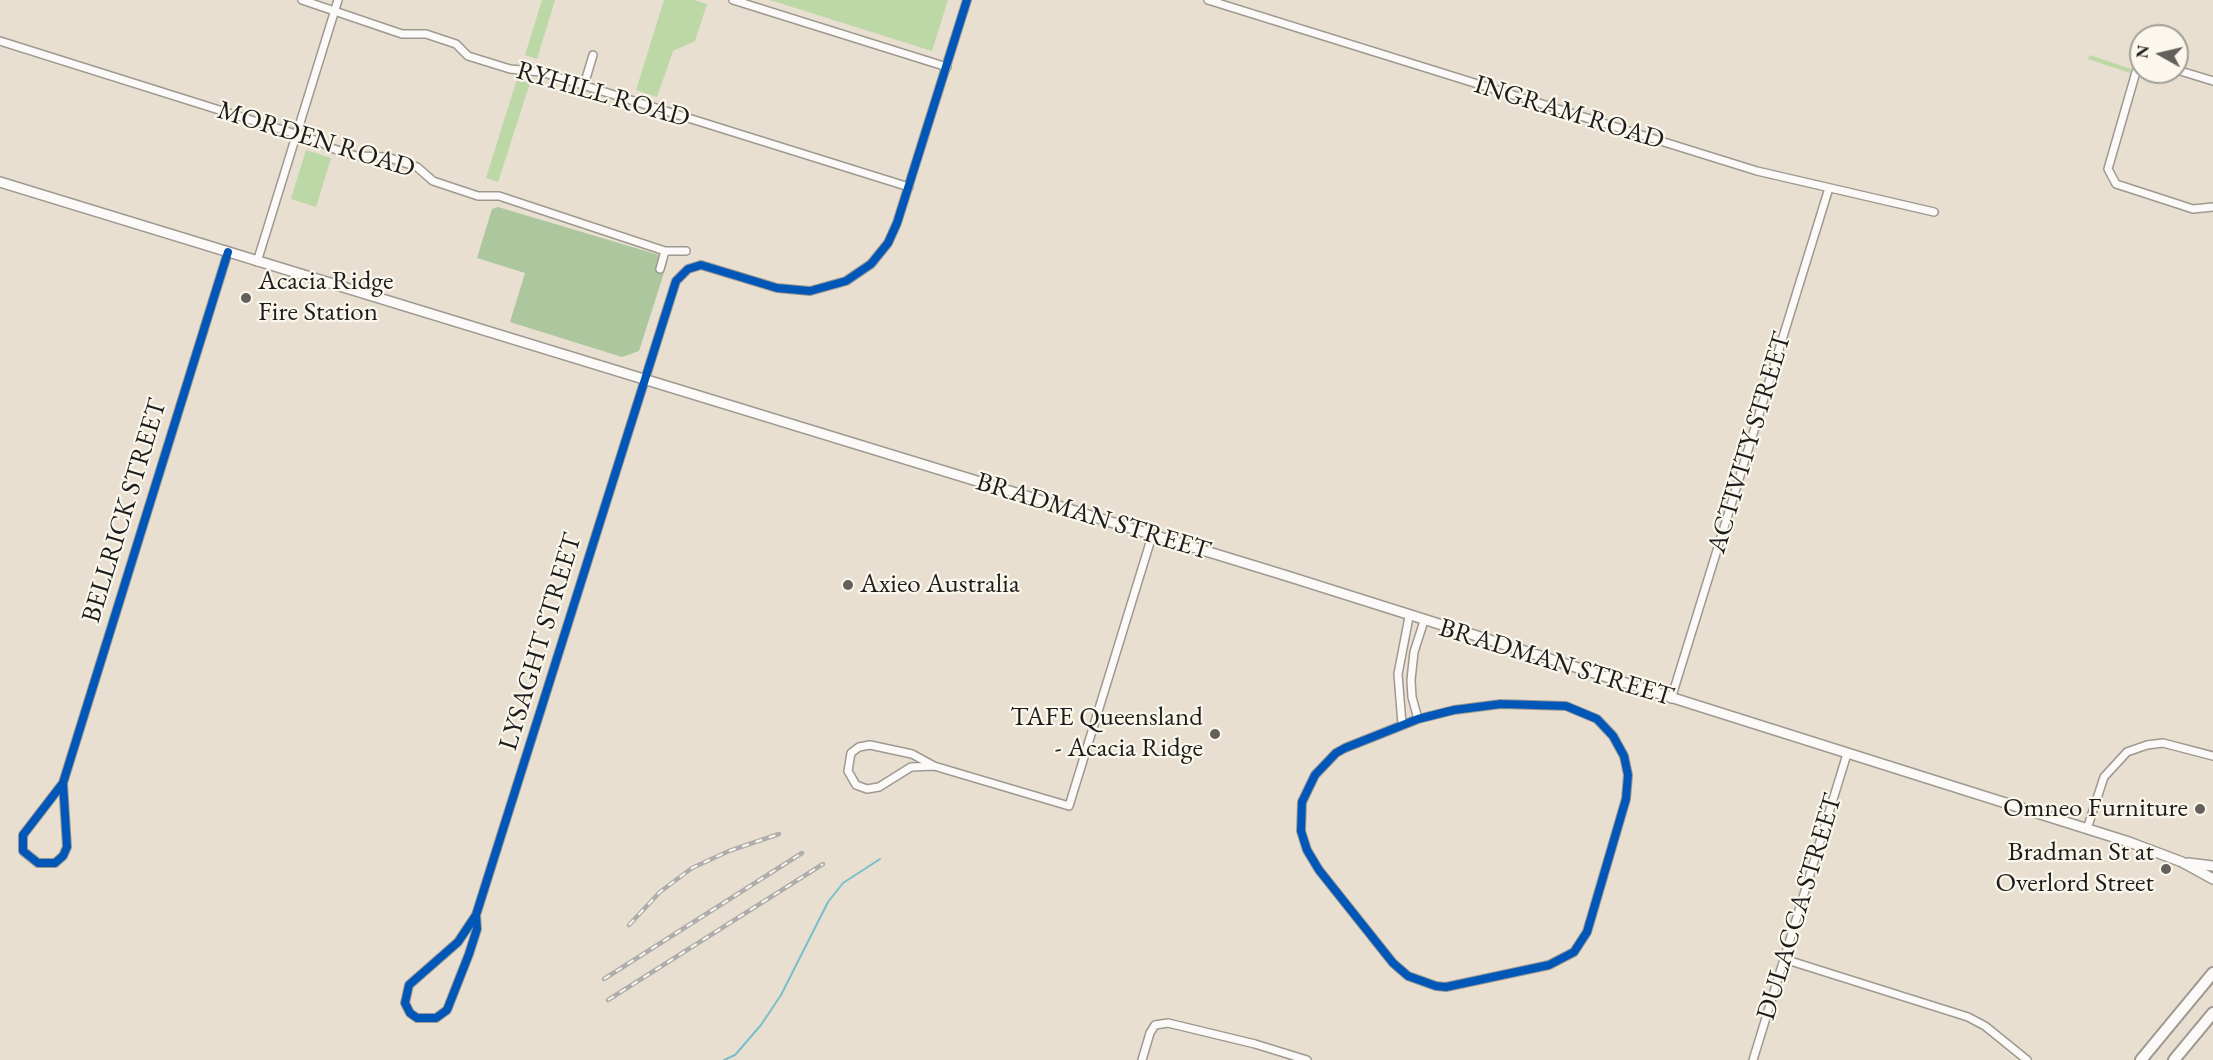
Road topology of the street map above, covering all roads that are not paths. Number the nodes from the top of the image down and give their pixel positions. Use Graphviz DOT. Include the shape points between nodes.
graph roads {
  1 [pos="302,0"];
  2 [pos="338,0"];
  3 [pos="733,0"];
  4 [pos="967,0"];
  5 [pos="1208,0"];
  6 [pos="335,10"];
  7 [pos="0,41"];
  8 [pos="593,56"];
  9 [pos="947,66"];
  10 [pos="2189,74"];
  11 [pos="2213,81"];
  12 [pos="2133,84"];
  13 [pos="584,85"];
  14 [pos="296,134"];
  15 [pos="0,182"];
  16 [pos="909,187"];
  17 [pos="1829,188"];
  18 [pos="2213,207"];
  19 [pos="1934,212"];
  20 [pos="665,251"];
  21 [pos="686,251"];
  22 [pos="228,252"];
  23 [pos="257,262"];
  24 [pos="660,269"];
  25 [pos="644,381"];
  26 [pos="1152,536"];
  27 [pos="1409,617"];
  28 [pos="1424,621"];
  29 [pos="1671,699"];
  30 [pos="1418,719"];
  31 [pos="1402,724"];
  32 [pos="1847,754"];
  33 [pos="2213,756"];
  34 [pos="934,766"];
  35 [pos="63,783"];
  36 [pos="2087,829"];
  37 [pos="2182,862"];
  38 [pos="2213,866"];
  39 [pos="2213,879"];
  40 [pos="476,915"];
  41 [pos="1784,959"];
  42 [pos="2213,973"];
  43 [pos="2213,1013"];
  44 [pos="1142,1060"];
  45 [pos="1307,1060"];
  46 [pos="1753,1060"];
  47 [pos="2027,1060"];
  48 [pos="2141,1060"];
  49 [pos="2174,1060"];
  1 -- 6 [label="street, RYHILL ROAD"];
  2 -- 6 [label="street"];
  3 -- 9 [label="street"];
  4 -- 9 [label="street"];
  5 -- 17 [label="street, INGRAM ROAD" via="1757,171"];
  6 -- 13 [label="street, RYHILL ROAD" via="402,34 426,34 456,44 468,56 510,69 529,69"];
  6 -- 14 [label="street"];
  7 -- 14 [label="street, MORDEN ROAD"];
  8 -- 13 [label="street"];
  9 -- 16 [label="street"];
  10 -- 11 [label="street"];
  12 -- 18 [label="street" via="2108,169 2116,184 2193,209"];
  13 -- 16 [label="street, RYHILL ROAD"];
  14 -- 20 [label="street, MORDEN ROAD" via="356,156 387,157 417,166 433,181 478,196 499,196"];
  14 -- 23 [label="street"];
  15 -- 22 [label="main road, BRADMAN STREET"];
  16 -- 25 [label="street, LYSAGHT STREET" via="883,250 864,269 834,285 794,291 704,266 683,272 674,284"];
  17 -- 19 [label="street, INGRAM ROAD"];
  17 -- 29 [label="street, ACTIVITY STREET"];
  20 -- 21 [label="street, MORDEN ROAD"];
  20 -- 24 [label="street"];
  22 -- 23 [label="main road, BRADMAN STREET"];
  22 -- 35 [label="street, BELLRICK STREET"];
  23 -- 25 [label="main road, BRADMAN STREET"];
  25 -- 26 [label="main road, BRADMAN STREET"];
  25 -- 40 [label="street, LYSAGHT STREET"];
  26 -- 27 [label="main road, BRADMAN STREET"];
  26 -- 34 [label="street" via="1069,806"];
  27 -- 28 [label="main road, BRADMAN STREET"];
  27 -- 31 [label="street" via="1398,663"];
  28 -- 29 [label="main road, BRADMAN STREET"];
  28 -- 30 [label="street" via="1414,652 1411,680"];
  29 -- 32 [label="main road, BRADMAN STREET"];
  30 -- 31 [label="street"];
  30 -- 31 [label="street" via="1480,706 1556,705 1597,719 1616,741 1628,776 1626,799 1587,933 1569,956 1549,965 1446,987 1417,981 1393,963 1319,870 1307,850 1300,821 1302,802 1315,775 1336,753"];
  32 -- 36 [label="main road, BRADMAN STREET"];
  32 -- 41 [label="street, DULACCA STREET"];
  33 -- 36 [label="street" via="2163,743 2127,752 2104,777"];
  34 -- 34 [label="street" via="910,767 879,787 867,789 856,785 848,771 851,753 864,745 912,754"];
  35 -- 35 [label="street, BELLRICK STREET" via="68,847 59,860 38,863 23,851 23,835"];
  36 -- 37 [label="main road, BRADMAN STREET"];
  37 -- 38 [label="main road, BRADMAN STREET"];
  37 -- 39 [label="main road, BRADMAN STREET"];
  40 -- 40 [label="street, LYSAGHT STREET" via="477,929 447,1010 430,1020 413,1016 405,1003 409,985 458,942"];
  41 -- 46 [label="street, DULACCA STREET"];
  41 -- 47 [label="street" via="1968,1017"];
  42 -- 48 [label="highway"];
  43 -- 49 [label="highway"];
  44 -- 45 [label="street" via="1155,1025 1168,1023"];
}
